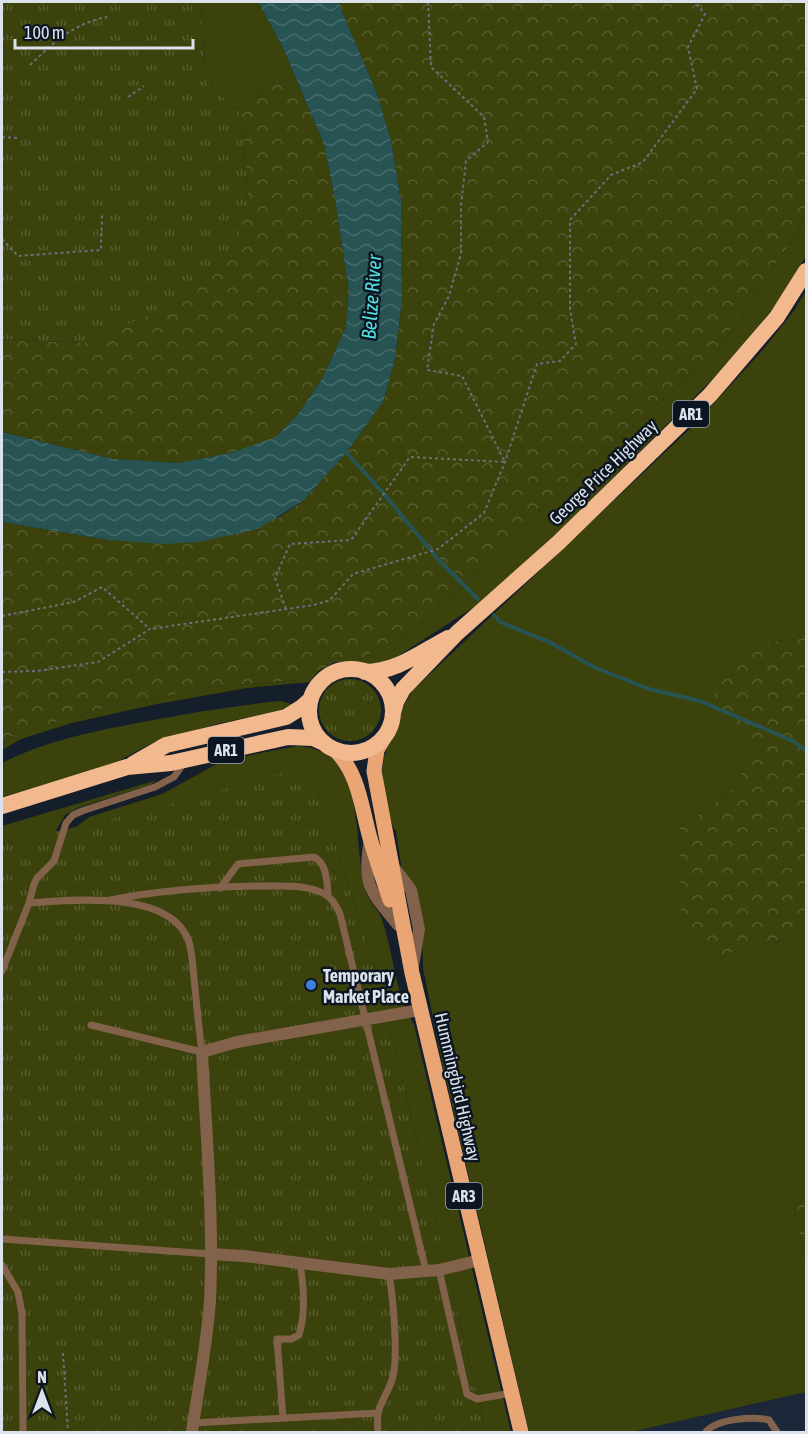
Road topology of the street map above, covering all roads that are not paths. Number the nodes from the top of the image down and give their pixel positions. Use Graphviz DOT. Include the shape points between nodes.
graph roads {
  1 [pos="807,271"];
  2 [pos="457,633"];
  3 [pos="365,672"];
  4 [pos="311,699"];
  5 [pos="393,713"];
  6 [pos="385,736"];
  7 [pos="329,746"];
  8 [pos="187,759"];
  9 [pos="127,767"];
  10 [pos="3,805"];
  11 [pos="220,888"];
  12 [pos="328,895"];
  13 [pos="110,900"];
  14 [pos="29,903"];
  15 [pos="410,966"];
  16 [pos="2,970"];
  17 [pos="420,1010"];
  18 [pos="366,1018"];
  19 [pos="91,1025"];
  20 [pos="202,1052"];
  21 [pos="2,1239"];
  22 [pos="211,1254"];
  23 [pos="480,1260"];
  24 [pos="300,1264"];
  25 [pos="2,1265"];
  26 [pos="432,1270"];
  27 [pos="389,1274"];
  28 [pos="512,1393"];
  29 [pos="378,1413"];
  30 [pos="283,1418"];
  31 [pos="192,1428"];
  32 [pos="23,1432"];
  33 [pos="378,1432"];
  34 [pos="521,1432"];
  35 [pos="705,1432"];
  36 [pos="777,1432"];
  1 -- 2 [label="highway, George Price Highway / AR1" via="777,317 710,395 549,551"];
  2 -- 3 [label="highway, George Price Highway / AR1" via="394,668"];
  2 -- 5 [label="highway, George Price Highway / AR1" via="403,689"];
  3 -- 4 [label="highway" via="350,669 334,673 322,681"];
  3 -- 5 [label="highway" via="386,688"];
  4 -- 7 [label="highway" via="312,726"];
  4 -- 9 [label="highway, AR1" via="286,717 166,745"];
  5 -- 6 [label="highway"];
  6 -- 7 [label="highway" via="362,752 348,753"];
  6 -- 15 [label="main road, Hummingbird Highway / AR3" via="377,750 374,771"];
  7 -- 8 [label="highway, AR1" via="313,738 288,736"];
  7 -- 15 [label="main road, Hummingbird Highway / AR3" via="345,762 356,783"];
  8 -- 9 [label="highway, AR1"];
  8 -- 14 [label="lane" via="174,777 155,787 74,815 62,832 54,861 37,878"];
  9 -- 10 [label="highway, AR1"];
  11 -- 12 [label="lane" via="296,886"];
  11 -- 12 [label="lane" via="233,868 244,862 314,857 324,867"];
  11 -- 13 [label="lane"];
  12 -- 18 [label="lane" via="340,914"];
  13 -- 14 [label="lane"];
  13 -- 20 [label="lane" via="155,910 184,930 191,953"];
  14 -- 16 [label="lane"];
  15 -- 17 [label="main road, Hummingbird Highway / AR3"];
  17 -- 18 [label="street"];
  17 -- 23 [label="main road, Hummingbird Highway / AR3"];
  18 -- 20 [label="street"];
  18 -- 26 [label="lane"];
  19 -- 20 [label="lane"];
  20 -- 22 [label="street"];
  21 -- 22 [label="lane"];
  22 -- 24 [label="street"];
  22 -- 31 [label="street" via="210,1302"];
  23 -- 26 [label="street"];
  23 -- 28 [label="main road, Hummingbird Highway / AR3"];
  24 -- 27 [label="street"];
  24 -- 30 [label="lane" via="304,1284 299,1335 276,1339"];
  25 -- 32 [label="lane" via="18,1292 22,1314"];
  26 -- 27 [label="street"];
  26 -- 28 [label="lane" via="467,1394 477,1399"];
  27 -- 29 [label="lane" via="394,1364 392,1380"];
  28 -- 34 [label="main road, Hummingbird Highway / AR3"];
  29 -- 30 [label="lane"];
  29 -- 33 [label="lane"];
  30 -- 31 [label="lane"];
  35 -- 36 [label="lane" via="712,1426 760,1418 769,1420"];
}
